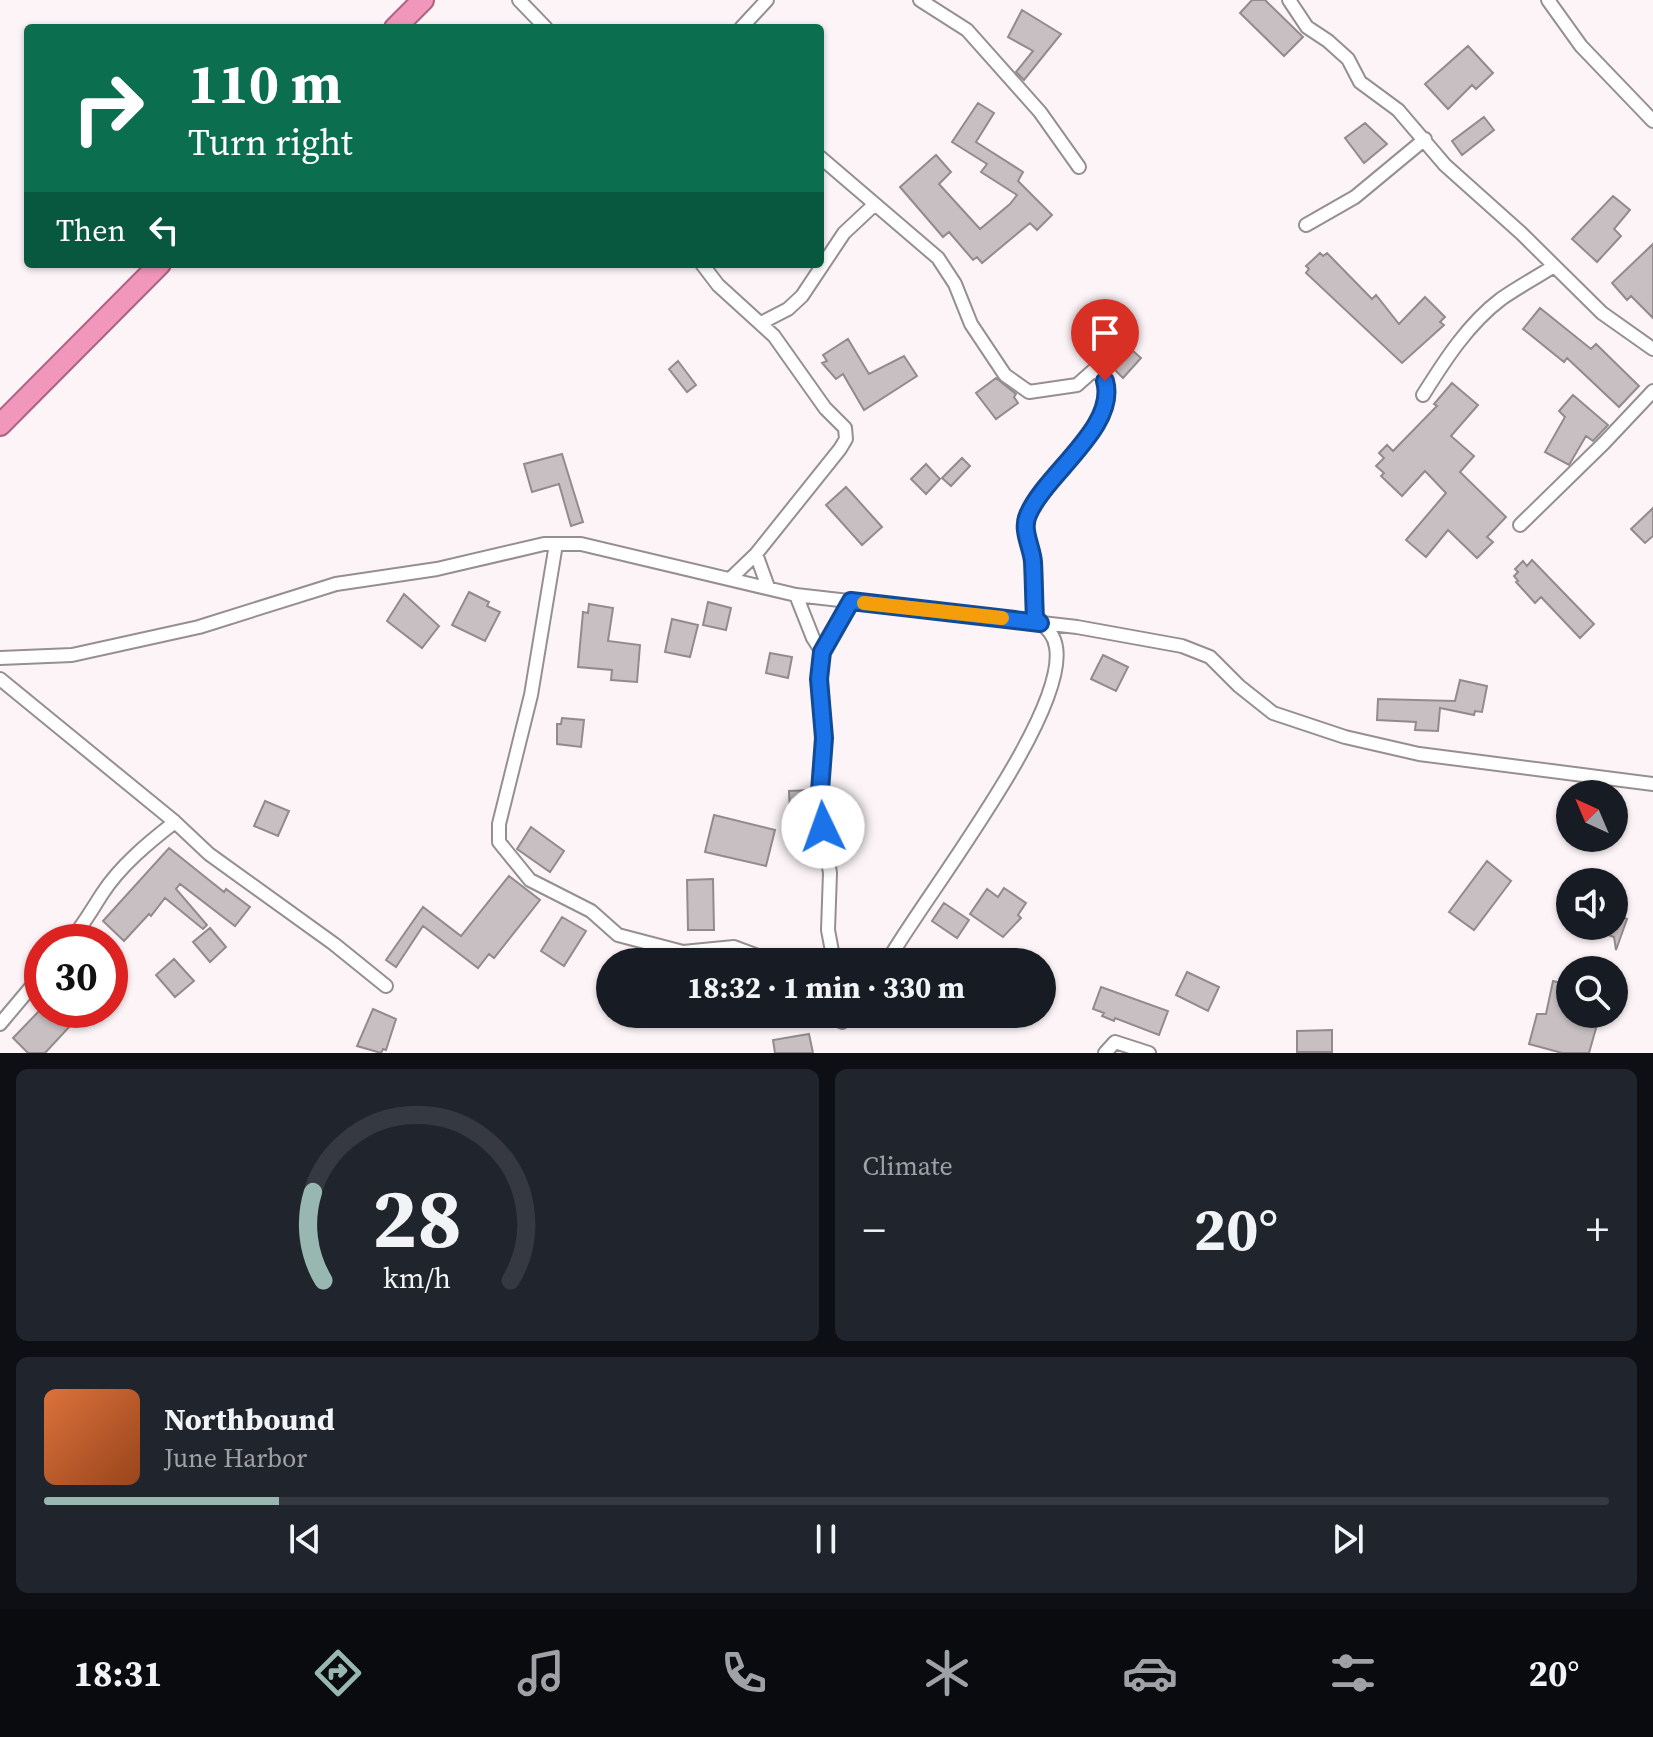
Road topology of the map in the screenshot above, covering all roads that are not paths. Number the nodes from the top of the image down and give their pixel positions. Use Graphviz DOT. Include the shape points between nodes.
graph roads {
  1 [pos="423,0"];
  2 [pos="519,0"];
  3 [pos="767,0"];
  4 [pos="920,0"];
  5 [pos="1289,0"];
  6 [pos="1548,0"];
  7 [pos="399,24"];
  8 [pos="542,24"];
  9 [pos="745,24"];
  10 [pos="1653,121"];
  11 [pos="1425,139"];
  12 [pos="824,160"];
  13 [pos="1079,167"];
  14 [pos="875,204"];
  15 [pos="1306,225"];
  16 [pos="824,263"];
  17 [pos="1554,266"];
  18 [pos="156,268"];
  19 [pos="705,268"];
  20 [pos="821,268"];
  21 [pos="761,323"];
  22 [pos="1653,349"];
  23 [pos="1653,391"];
  24 [pos="1423,395"];
  25 [pos="0,425"];
  26 [pos="1520,525"];
  27 [pos="556,544"];
  28 [pos="756,554"];
  29 [pos="730,579"];
  30 [pos="768,587"];
  31 [pos="796,595"];
  32 [pos="851,601"];
  33 [pos="1040,623"];
  34 [pos="822,652"];
  35 [pos="0,658"];
  36 [pos="0,679"];
  37 [pos="1653,784"];
  38 [pos="175,822"];
  39 [pos="83,924"];
  40 [pos="668,948"];
  41 [pos="831,948"];
  42 [pos="895,948"];
  43 [pos="386,986"];
  44 [pos="24,995"];
  45 [pos="0,1024"];
  46 [pos="1105,1053"];
  47 [pos="1149,1053"];
  1 -- 7 [label="highway"];
  2 -- 8 [label="street"];
  3 -- 9 [label="street"];
  4 -- 13 [label="street" via="967,30 1040,112"];
  5 -- 11 [label="street" via="1307,27 1348,59 1360,82 1398,110"];
  6 -- 10 [label="street" via="1581,46"];
  11 -- 15 [label="street" via="1355,197"];
  11 -- 17 [label="street" via="1445,165"];
  12 -- 14 [label="street"];
  14 -- 16 [label="street" via="844,233"];
  14 -- 33 [label="street" via="938,258 971,324 1005,375 1023,389 1077,385 1095,369 1105,381 1102,416 1026,516 1035,618"];
  17 -- 22 [label="street" via="1602,313"];
  17 -- 24 [label="street" via="1501,299 1477,322"];
  18 -- 25 [label="highway"];
  19 -- 21 [label="street"];
  20 -- 21 [label="street" via="788,309"];
  21 -- 28 [label="street" via="845,428 846,439"];
  23 -- 26 [label="street"];
  27 -- 29 [label="street" via="581,544"];
  27 -- 35 [label="street" via="336,584 199,627 72,655"];
  27 -- 40 [label="street" via="499,842 530,880 591,911 618,935"];
  28 -- 29 [label="street"];
  28 -- 30 [label="street"];
  29 -- 30 [label="street"];
  30 -- 31 [label="street"];
  31 -- 32 [label="street"];
  31 -- 34 [label="street"];
  32 -- 33 [label="street"];
  32 -- 34 [label="street"];
  33 -- 37 [label="street" via="1182,646 1210,657 1273,713 1345,737 1419,754"];
  33 -- 42 [label="street" via="1051,632 1057,648 1036,729"];
  34 -- 41 [label="street" via="819,804 830,873"];
  36 -- 38 [label="street"];
  38 -- 39 [label="street" via="125,866"];
  38 -- 43 [label="street" via="209,854"];
  44 -- 45 [label="street"];
  46 -- 47 [label="street" via="1115,1042"];
}
